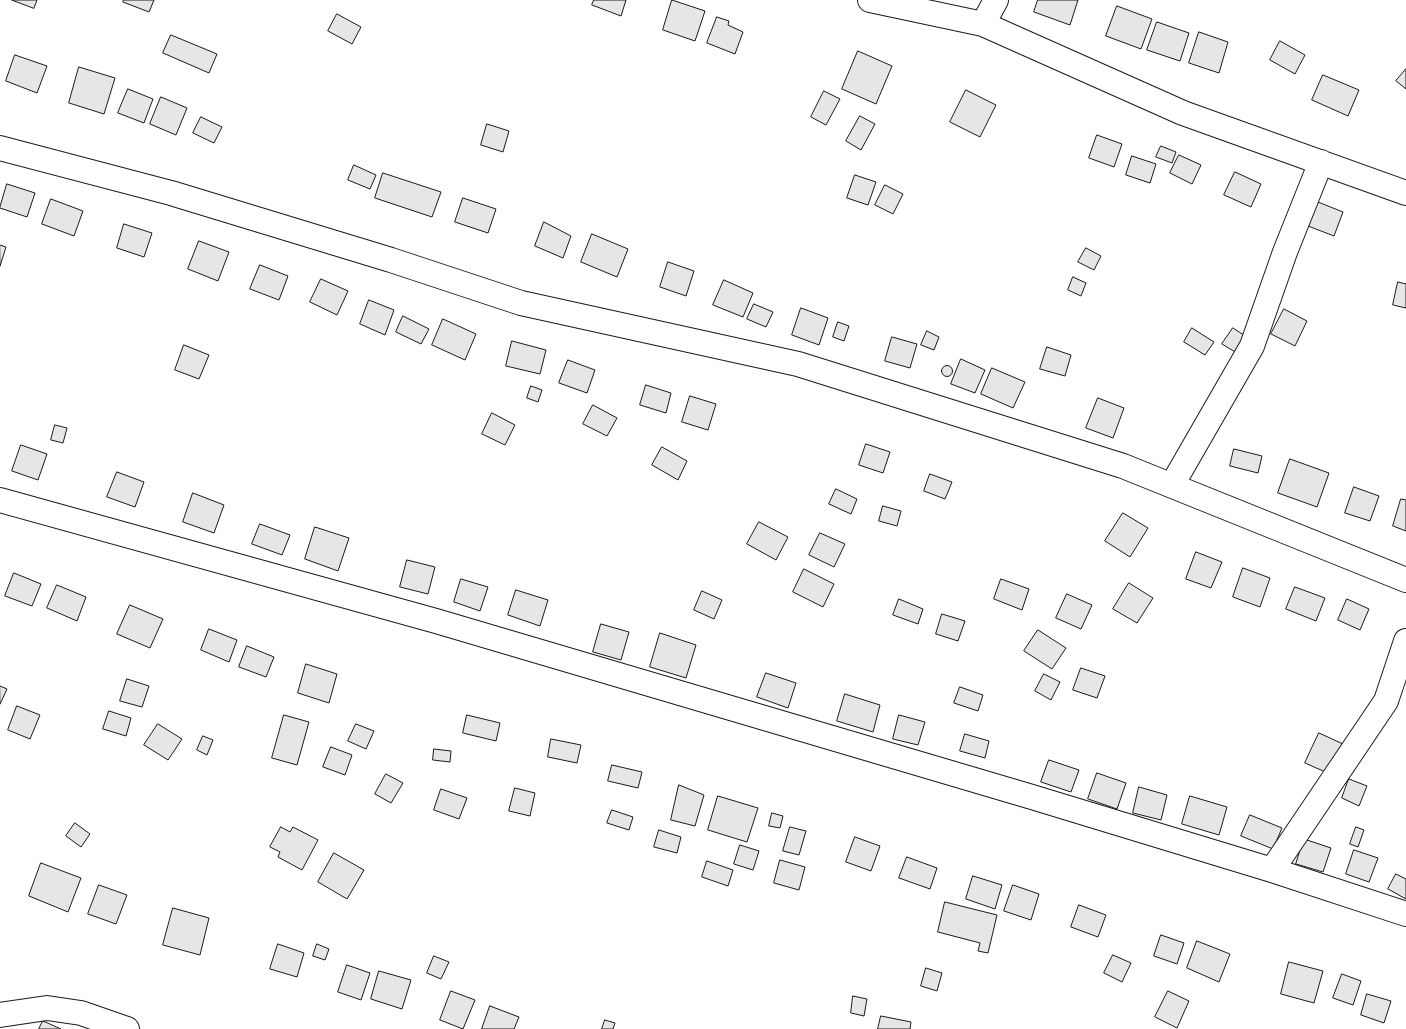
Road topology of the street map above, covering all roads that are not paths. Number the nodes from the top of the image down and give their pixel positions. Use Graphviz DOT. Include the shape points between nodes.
graph roads {
  1 [pos="870,0"];
  2 [pos="996,0"];
  3 [pos="983,24"];
  4 [pos="0,148"];
  5 [pos="1321,162"];
  6 [pos="1404,186"];
  7 [pos="1172,485"];
  8 [pos="0,500"];
  9 [pos="1406,580"];
  10 [pos="1406,641"];
  11 [pos="1272,870"];
  12 [pos="1406,914"];
  13 [pos="0,1015"];
  14 [pos="127,1029"];
  1 -- 3 [label="street"];
  2 -- 3 [label="street"];
  3 -- 5 [label="street" via="1183,113"];
  4 -- 7 [label="street" via="171,193 520,303 798,364 1123,466"];
  5 -- 6 [label="street"];
  5 -- 7 [label="street" via="1252,346"];
  7 -- 9 [label="street"];
  8 -- 11 [label="street" via="436,620"];
  10 -- 11 [label="street" via="1386,701"];
  11 -- 12 [label="street"];
  13 -- 14 [label="street" via="47,1008 81,1013"];
}
